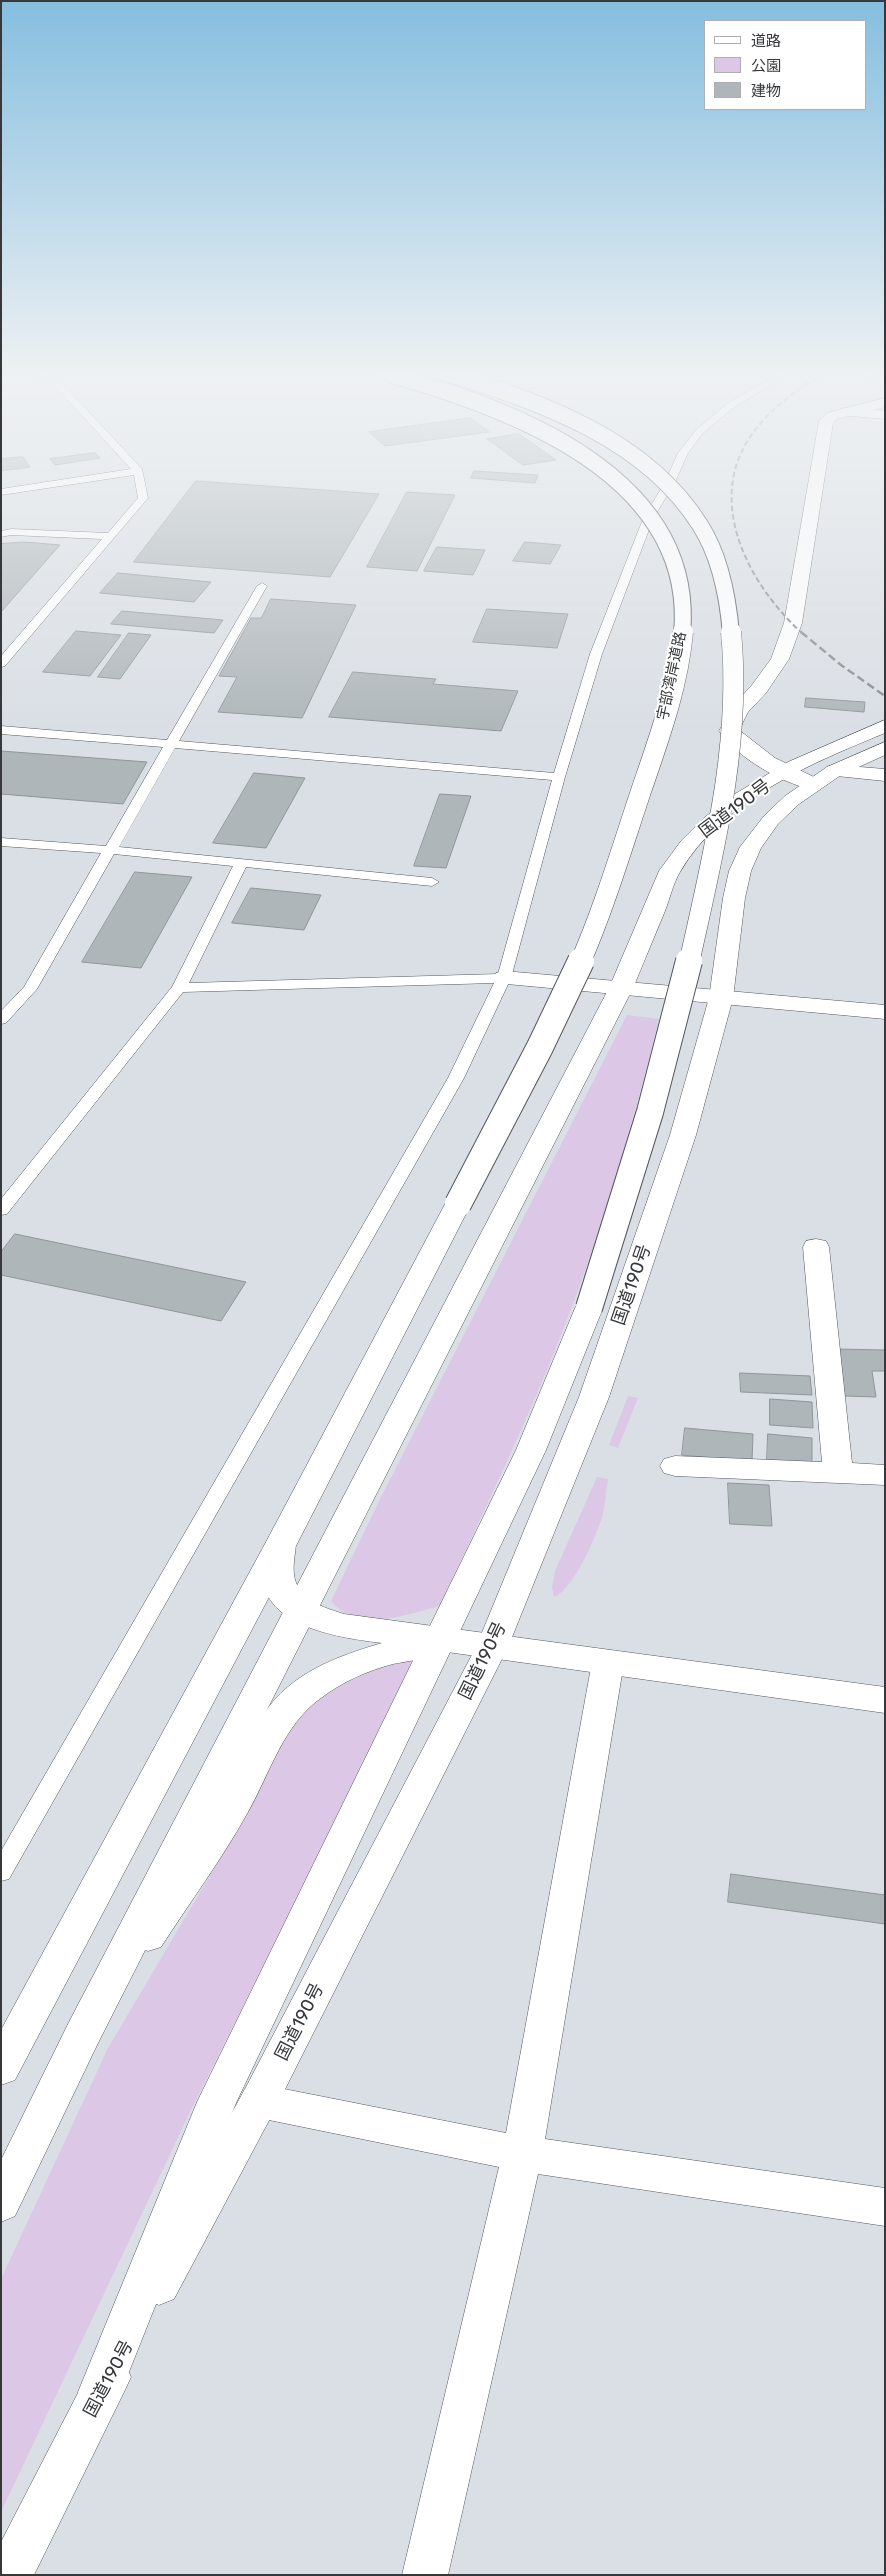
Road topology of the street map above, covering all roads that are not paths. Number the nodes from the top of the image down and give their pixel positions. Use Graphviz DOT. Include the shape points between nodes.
graph roads {
  1 [pos="142,494"];
  2 [pos="629,494"];
  3 [pos="663,494"];
  4 [pos="675,494"];
  5 [pos="813,494"];
  6 [pos="6,530"];
  7 [pos="109,536"];
  8 [pos="262,586"];
  9 [pos="1,664"];
  10 [pos="885,726"];
  11 [pos="1,730"];
  12 [pos="169,745"];
  13 [pos="885,748"];
  14 [pos="785,773"];
  15 [pos="885,775"];
  16 [pos="559,777"];
  17 [pos="824,778"];
  18 [pos="1,842"];
  19 [pos="111,850"];
  20 [pos="241,863"];
  21 [pos="432,882"];
  22 [pos="504,978"];
  23 [pos="179,988"];
  24 [pos="621,988"];
  25 [pos="722,998"];
  26 [pos="885,1012"];
  27 [pos="1,1020"];
  28 [pos="1,1210"];
  29 [pos="816,1247"];
  30 [pos="675,1466"];
  31 [pos="838,1473"];
  32 [pos="885,1476"];
  33 [pos="282,1542"];
  34 [pos="301,1610"];
  35 [pos="441,1640"];
  36 [pos="492,1647"];
  37 [pos="608,1662"];
  38 [pos="885,1700"];
  39 [pos="1,1872"];
  40 [pos="83,2034"];
  41 [pos="1,2068"];
  42 [pos="259,2101"];
  43 [pos="522,2154"];
  44 [pos="1,2203"];
  45 [pos="885,2207"];
  46 [pos="100,2392"];
  47 [pos="9,2575"];
  48 [pos="425,2575"];
  1 -- 7 [label="lane" via="143,498"];
  2 -- 33 [label="main road, 宇部湾岸道路, bridge" via="666,543 676,567 683,618 676,675 667,712 610,884 558,1010"];
  3 -- 16 [label="lane" via="648,519 603,636"];
  4 -- 35 [label="main road, bridge" via="701,526 716,559 726,598 733,666 730,744 712,859 688,967 644,1134 589,1308 531,1450"];
  5 -- 14 [label="main road" via="790,632 780,659 740,710 729,731 750,752"];
  6 -- 7 [label="lane"];
  7 -- 9 [label="lane"];
  8 -- 12 [label="lane"];
  10 -- 14 [label="main road, 国道190号"];
  11 -- 12 [label="lane"];
  12 -- 16 [label="lane"];
  12 -- 19 [label="lane"];
  13 -- 17 [label="main road, 国道190号"];
  14 -- 17 [label="main road"];
  14 -- 24 [label="main road, 国道190号" via="735,805 688,847 670,872"];
  15 -- 17 [label="main road"];
  16 -- 22 [label="lane"];
  17 -- 25 [label="main road, 国道190号" via="771,820 751,847 740,871 734,898"];
  18 -- 19 [label="lane"];
  19 -- 20 [label="lane"];
  19 -- 27 [label="lane" via="30,989"];
  20 -- 21 [label="lane"];
  20 -- 23 [label="lane"];
  22 -- 23 [label="lane"];
  22 -- 24 [label="main road"];
  22 -- 39 [label="lane" via="456,1078"];
  23 -- 28 [label="lane"];
  24 -- 25 [label="main road"];
  24 -- 34 [label="main road, 国道190号"];
  25 -- 26 [label="main road"];
  25 -- 36 [label="main road, 国道190号" via="683,1135 594,1397"];
  29 -- 31 [label="main road"];
  30 -- 31 [label="main road"];
  31 -- 32 [label="main road"];
  33 -- 34 [label="main road" via="276,1576 288,1600"];
  33 -- 41 [label="main road"];
  34 -- 35 [label="main road" via="342,1626"];
  34 -- 40 [label="main road, 国道190号"];
  35 -- 36 [label="main road"];
  35 -- 40 [label="main road" via="363,1661 336,1672 292,1703 276,1726 235,1803"];
  35 -- 46 [label="main road" via="217,2102"];
  36 -- 37 [label="main road"];
  36 -- 42 [label="main road, 国道190号"];
  37 -- 38 [label="main road"];
  37 -- 43 [label="main road"];
  40 -- 44 [label="main road, 国道190号"];
  42 -- 43 [label="main road"];
  42 -- 46 [label="main road, 国道190号"];
  43 -- 45 [label="main road"];
  43 -- 48 [label="main road"];
  46 -- 47 [label="main road, 国道190号"];
}
